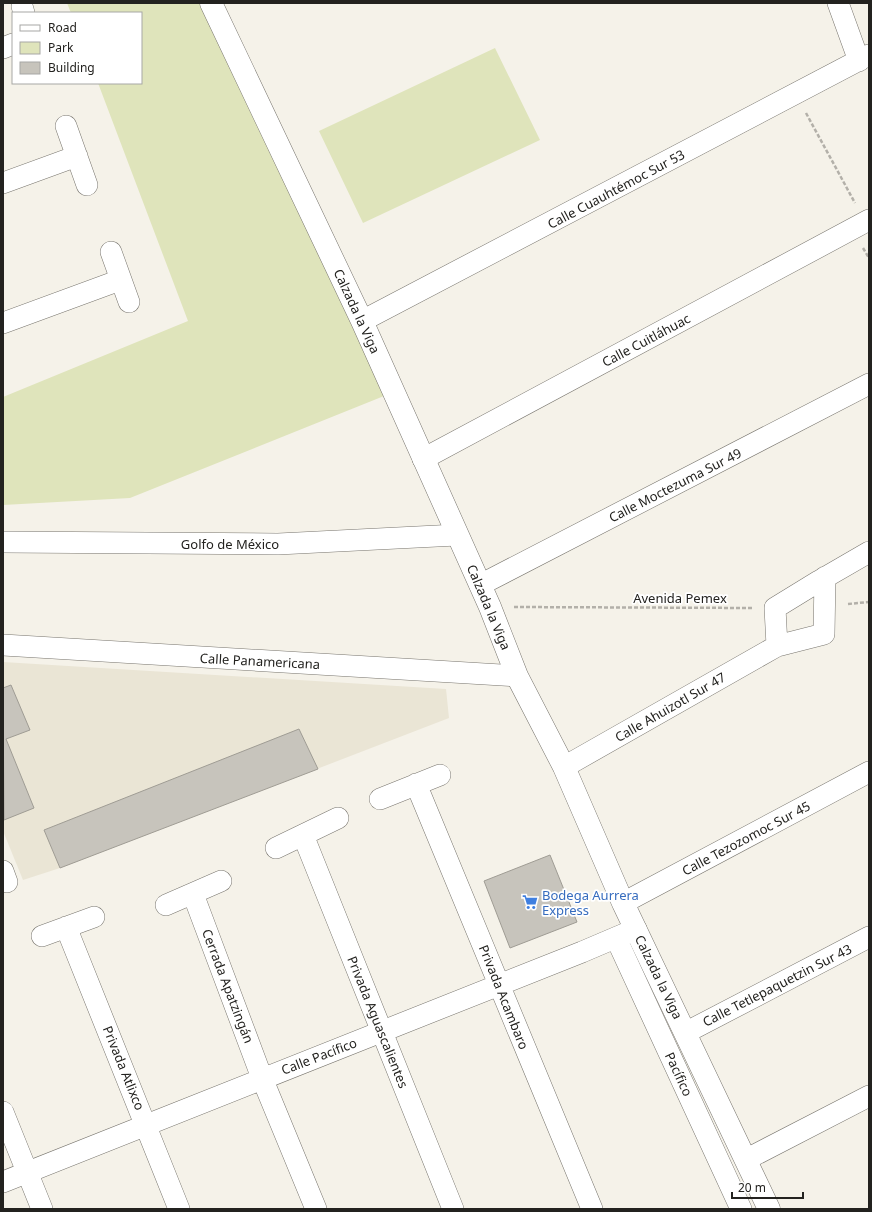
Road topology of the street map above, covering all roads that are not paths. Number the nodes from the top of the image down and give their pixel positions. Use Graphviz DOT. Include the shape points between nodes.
graph roads {
  1 [pos="211,3"];
  2 [pos="838,3"];
  3 [pos="864,58"];
  4 [pos="66,126"];
  5 [pos="77,156"];
  6 [pos="3,183"];
  7 [pos="87,185"];
  8 [pos="860,225"];
  9 [pos="111,252"];
  10 [pos="120,280"];
  11 [pos="129,302"];
  12 [pos="362,321"];
  13 [pos="3,323"];
  14 [pos="869,384"];
  15 [pos="423,460"];
  16 [pos="457,535"];
  17 [pos="3,542"];
  18 [pos="869,552"];
  19 [pos="825,577"];
  20 [pos="480,585"];
  21 [pos="3,646"];
  22 [pos="777,646"];
  23 [pos="517,676"];
  24 [pos="564,767"];
  25 [pos="869,772"];
  26 [pos="440,775"];
  27 [pos="416,784"];
  28 [pos="380,799"];
  29 [pos="338,818"];
  30 [pos="303,835"];
  31 [pos="276,848"];
  32 [pos="221,881"];
  33 [pos="193,894"];
  34 [pos="623,903"];
  35 [pos="166,905"];
  36 [pos="94,916"];
  37 [pos="66,927"];
  38 [pos="636,929"];
  39 [pos="42,936"];
  40 [pos="869,937"];
  41 [pos="616,938"];
  42 [pos="499,985"];
  43 [pos="382,1031"];
  44 [pos="685,1033"];
  45 [pos="262,1078"];
  46 [pos="869,1096"];
  47 [pos="3,1112"];
  48 [pos="146,1124"];
  49 [pos="746,1159"];
  50 [pos="27,1173"];
  51 [pos="3,1182"];
  52 [pos="42,1209"];
  53 [pos="179,1209"];
  54 [pos="316,1209"];
  55 [pos="453,1209"];
  56 [pos="592,1209"];
  57 [pos="741,1209"];
  58 [pos="769,1209"];
  1 -- 12 [label="main road, Calzada la Viga"];
  2 -- 3 [label="street"];
  3 -- 12 [label="street, Calle Cuauhtémoc Sur 53"];
  4 -- 5 [label="street"];
  5 -- 6 [label="street"];
  5 -- 7 [label="street"];
  8 -- 15 [label="street, Calle Cuitláhuac"];
  9 -- 10 [label="street"];
  10 -- 11 [label="street"];
  10 -- 13 [label="street"];
  12 -- 15 [label="main road, Calzada la Viga"];
  14 -- 20 [label="street, Calle Moctezuma Sur 49"];
  15 -- 16 [label="main road, Calzada la Viga"];
  16 -- 17 [label="street, Golfo de México" via="278,544"];
  16 -- 20 [label="main road, Calzada la Viga"];
  18 -- 19 [label="street"];
  19 -- 22 [label="street" via="775,608"];
  19 -- 22 [label="street, Calle Ahuizotl Sur 47" via="824,634"];
  20 -- 23 [label="main road, Calzada la Viga"];
  21 -- 23 [label="street, Calle Panamericana"];
  22 -- 24 [label="street, Calle Ahuizotl Sur 47"];
  23 -- 24 [label="main road, Calzada la Viga"];
  24 -- 34 [label="main road, Calzada la Viga"];
  25 -- 34 [label="street, Calle Tezozomoc Sur 45"];
  26 -- 27 [label="street"];
  27 -- 28 [label="street"];
  27 -- 42 [label="street, Privada Acambaro"];
  29 -- 30 [label="street"];
  30 -- 31 [label="street"];
  30 -- 43 [label="street, Privada Aguascalientes"];
  32 -- 33 [label="street"];
  33 -- 35 [label="street"];
  33 -- 45 [label="street, Cerrada Apatzingán"];
  34 -- 38 [label="main road, Calzada la Viga"];
  36 -- 37 [label="street"];
  37 -- 39 [label="street"];
  37 -- 48 [label="street, Privada Atlixco"];
  38 -- 41 [label="street, Calle Pacífico"];
  38 -- 44 [label="main road, Calzada la Viga"];
  40 -- 44 [label="street, Calle Tetlepaquetzin Sur 43"];
  41 -- 42 [label="street, Calle Pacífico"];
  41 -- 57 [label="street, Pacífico"];
  42 -- 43 [label="street, Calle Pacífico"];
  42 -- 56 [label="street, Privada Acambaro"];
  43 -- 45 [label="street, Calle Pacífico"];
  43 -- 55 [label="street, Privada Aguascalientes"];
  44 -- 49 [label="main road, Calzada la Viga"];
  45 -- 48 [label="street, Calle Pacífico"];
  45 -- 54 [label="street, Cerrada Apatzingán"];
  46 -- 49 [label="street"];
  47 -- 50 [label="street"];
  48 -- 50 [label="street, Calle Pacífico"];
  48 -- 53 [label="street, Privada Atlixco"];
  49 -- 58 [label="main road, Calzada la Viga"];
  50 -- 51 [label="street, Calle Pacífico"];
  50 -- 52 [label="street"];
}
